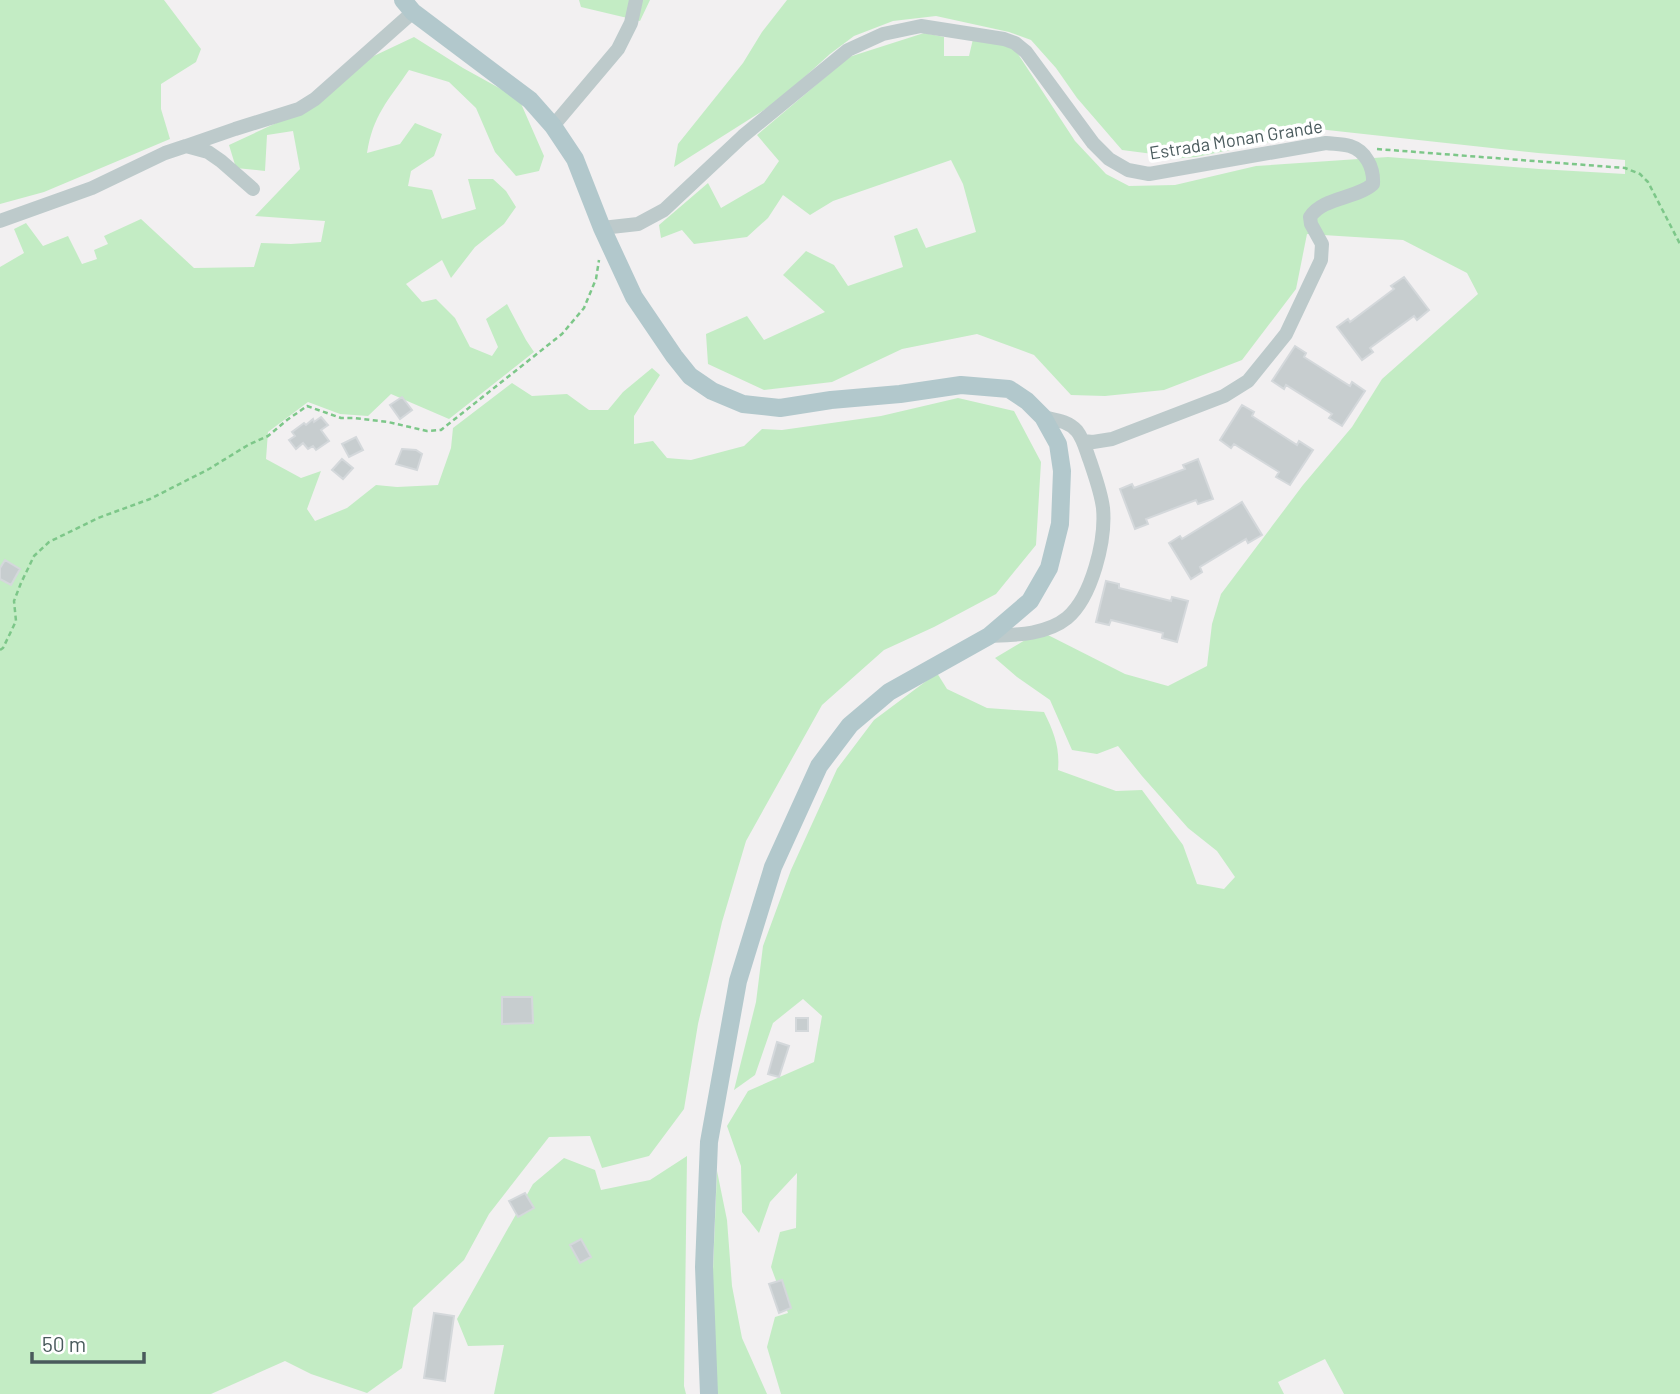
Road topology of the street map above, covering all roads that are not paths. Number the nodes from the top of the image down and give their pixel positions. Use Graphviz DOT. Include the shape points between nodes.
graph roads {
  1 [pos="636,0"];
  2 [pos="408,6"];
  3 [pos="553,126"];
  4 [pos="186,146"];
  5 [pos="253,189"];
  6 [pos="0,221"];
  7 [pos="602,228"];
  8 [pos="1043,417"];
  9 [pos="1083,441"];
  10 [pos="989,636"];
  11 [pos="709,1394"];
  1 -- 3 [label="street" via="618,49"];
  2 -- 3 [label="main road" via="530,100"];
  2 -- 4 [label="street" via="316,99 299,109"];
  3 -- 7 [label="main road" via="575,159"];
  4 -- 5 [label="street" via="208,152"];
  4 -- 6 [label="street" via="92,188"];
  7 -- 8 [label="main road" via="634,297 690,376 712,391 743,404 780,408 961,385 1009,389"];
  7 -- 9 [label="street, Estrada Monan Grande" via="638,224 664,210 743,136 848,50 883,34 921,26 1015,43 1093,143 1128,170 1149,174 1326,143 1353,147 1366,157 1374,173 1373,184 1316,208 1310,217 1322,244 1321,260 1286,334 1248,381 1224,396 1112,439"];
  8 -- 9 [label="street" via="1065,422"];
  8 -- 10 [label="main road" via="1058,444 1060,524 1049,568 1030,601"];
  9 -- 10 [label="street" via="1103,508 1102,540 1092,577 1066,618 1047,628"];
  10 -- 11 [label="main road" via="889,692 850,725 819,766 773,867 738,981 709,1142 704,1267"];
}
